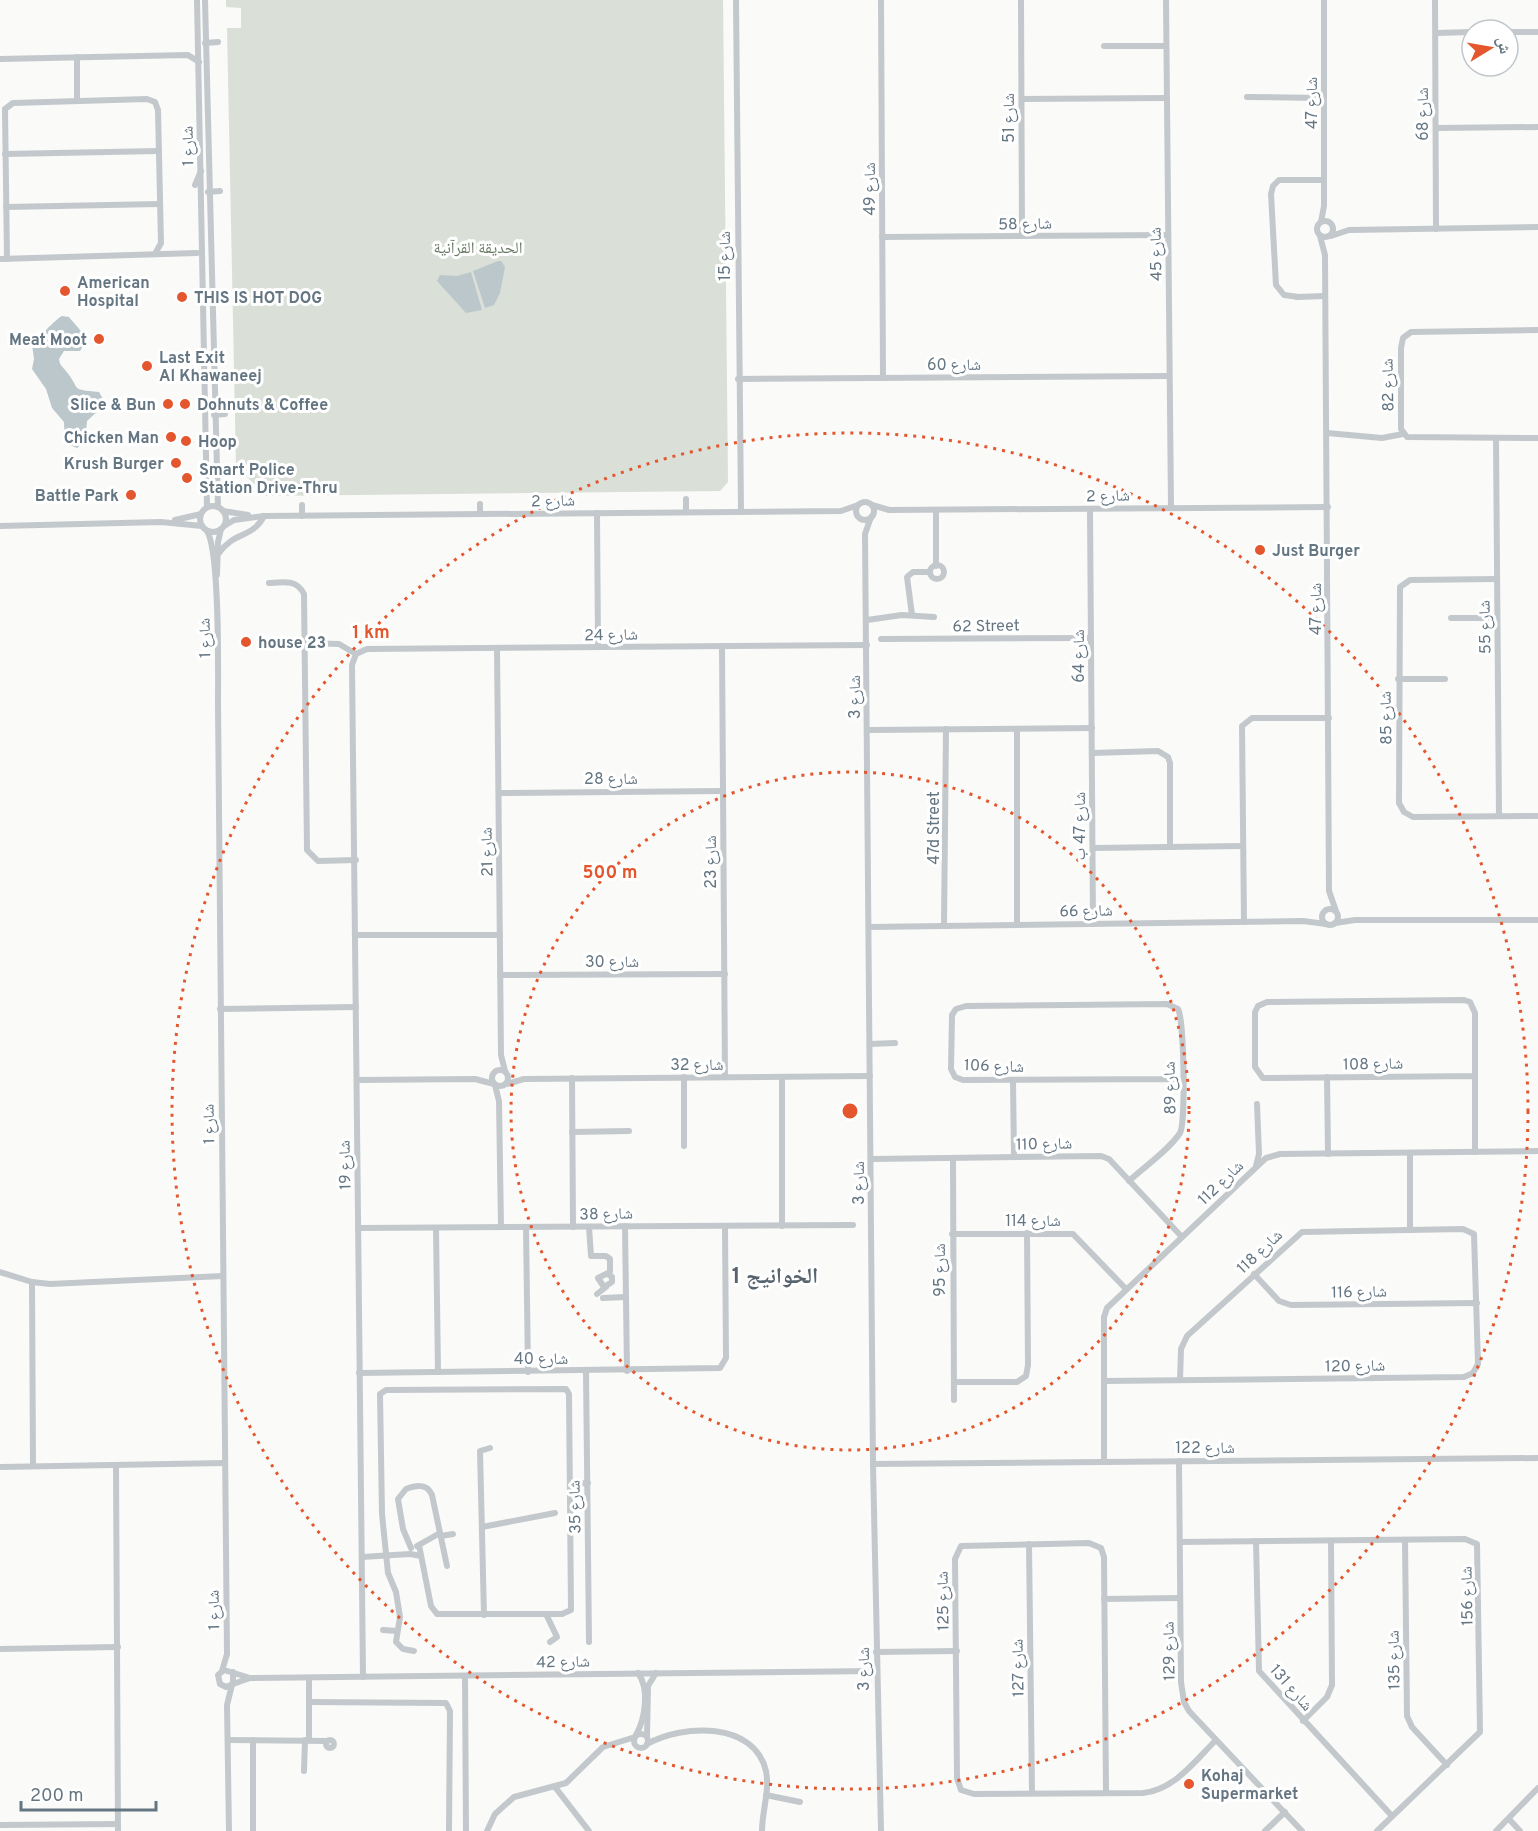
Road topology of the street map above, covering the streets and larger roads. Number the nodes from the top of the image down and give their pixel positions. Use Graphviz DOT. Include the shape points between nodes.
graph roads {
  1 [pos="197,0"];
  2 [pos="205,0"];
  3 [pos="736,0"];
  4 [pos="881,0"];
  5 [pos="1021,0"];
  6 [pos="1166,0"];
  7 [pos="1324,0"];
  8 [pos="1435,0"];
  9 [pos="1460,32"];
  10 [pos="1520,32"];
  11 [pos="1538,32"];
  12 [pos="1436,33"];
  13 [pos="218,42"];
  14 [pos="206,43"];
  15 [pos="1104,46"];
  16 [pos="1166,46"];
  17 [pos="198,47"];
  18 [pos="188,55"];
  19 [pos="76,57"];
  20 [pos="0,59"];
  21 [pos="199,62"];
  22 [pos="1247,97"];
  23 [pos="1166,98"];
  24 [pos="1324,98"];
  25 [pos="1022,99"];
  26 [pos="77,101"];
  27 [pos="1538,127"];
  28 [pos="1436,128"];
  29 [pos="159,151"];
  30 [pos="5,154"];
  31 [pos="201,171"];
  32 [pos="1324,180"];
  33 [pos="195,184"];
  34 [pos="220,191"];
  35 [pos="208,192"];
  36 [pos="160,204"];
  37 [pos="1324,206"];
  38 [pos="6,207"];
  39 [pos="1321,222"];
  40 [pos="1331,224"];
  41 [pos="1538,227"];
  42 [pos="1436,229"];
  43 [pos="1349,230"];
  44 [pos="1168,235"];
  45 [pos="1022,236"];
  46 [pos="1320,236"];
  47 [pos="1330,236"];
  48 [pos="882,237"];
  49 [pos="161,243"];
  50 [pos="197,253"];
  51 [pos="155,254"];
  52 [pos="169,254"];
  53 [pos="1325,255"];
  54 [pos="3,259"];
  55 [pos="1326,296"];
  56 [pos="1538,330"];
  57 [pos="1169,376"];
  58 [pos="883,378"];
  59 [pos="738,379"];
  60 [pos="225,414"];
  61 [pos="214,415"];
  62 [pos="1327,433"];
  63 [pos="1403,434"];
  64 [pos="1496,438"];
  65 [pos="1538,438"];
  66 [pos="686,499"];
  67 [pos="480,504"];
  68 [pos="302,505"];
  69 [pos="858,505"];
  70 [pos="872,506"];
  71 [pos="207,507"];
  72 [pos="1328,507"];
  73 [pos="1090,508"];
  74 [pos="1171,508"];
  75 [pos="220,509"];
  76 [pos="889,510"];
  77 [pos="936,510"];
  78 [pos="842,511"];
  79 [pos="686,512"];
  80 [pos="741,512"];
  81 [pos="597,513"];
  82 [pos="201,514"];
  83 [pos="480,514"];
  84 [pos="264,516"];
  85 [pos="302,516"];
  86 [pos="858,516"];
  87 [pos="872,516"];
  88 [pos="165,522"];
  89 [pos="0,526"];
  90 [pos="223,527"];
  91 [pos="205,529"];
  92 [pos="865,534"];
  93 [pos="218,554"];
  94 [pos="936,566"];
  95 [pos="930,572"];
  96 [pos="1497,579"];
  97 [pos="269,583"];
  98 [pos="216,594"];
  99 [pos="912,615"];
  100 [pos="934,617"];
  101 [pos="1451,618"];
  102 [pos="1497,618"];
  103 [pos="867,620"];
  104 [pos="1091,638"];
  105 [pos="880,639"];
  106 [pos="305,643"];
  107 [pos="867,645"];
  108 [pos="722,646"];
  109 [pos="598,647"];
  110 [pos="497,648"];
  111 [pos="356,654"];
  112 [pos="1398,679"];
  113 [pos="1445,679"];
  114 [pos="1329,718"];
  115 [pos="1092,728"];
  116 [pos="946,729"];
  117 [pos="1017,729"];
  118 [pos="868,730"];
  119 [pos="1092,753"];
  120 [pos="723,791"];
  121 [pos="499,793"];
  122 [pos="1499,816"];
  123 [pos="1538,816"];
  124 [pos="1243,846"];
  125 [pos="1170,847"];
  126 [pos="1093,848"];
  127 [pos="356,860"];
  128 [pos="1329,891"];
  129 [pos="1324,912"];
  130 [pos="1336,912"];
  131 [pos="1355,920"];
  132 [pos="1538,920"];
  133 [pos="1303,921"];
  134 [pos="1244,922"];
  135 [pos="1093,924"];
  136 [pos="1326,924"];
  137 [pos="1335,924"];
  138 [pos="1017,925"];
  139 [pos="944,926"];
  140 [pos="869,927"];
  141 [pos="500,934"];
  142 [pos="355,935"];
  143 [pos="725,974"];
  144 [pos="500,975"];
  145 [pos="356,1007"];
  146 [pos="220,1009"];
  147 [pos="1178,1009"];
  148 [pos="895,1043"];
  149 [pos="870,1044"];
  150 [pos="501,1055"];
  151 [pos="495,1072"];
  152 [pos="506,1072"];
  153 [pos="870,1076"];
  154 [pos="1475,1076"];
  155 [pos="684,1077"];
  156 [pos="725,1077"];
  157 [pos="782,1077"];
  158 [pos="1327,1077"];
  159 [pos="572,1078"];
  160 [pos="476,1079"];
  161 [pos="524,1079"];
  162 [pos="1182,1079"];
  163 [pos="357,1080"];
  164 [pos="1013,1080"];
  165 [pos="495,1084"];
  166 [pos="506,1085"];
  167 [pos="499,1101"];
  168 [pos="1257,1104"];
  169 [pos="629,1131"];
  170 [pos="572,1132"];
  171 [pos="684,1146"];
  172 [pos="1259,1147"];
  173 [pos="1538,1151"];
  174 [pos="1475,1152"];
  175 [pos="1410,1153"];
  176 [pos="1328,1154"];
  177 [pos="1272,1155"];
  178 [pos="1014,1157"];
  179 [pos="953,1158"];
  180 [pos="872,1159"];
  181 [pos="1256,1166"];
  182 [pos="1129,1180"];
  183 [pos="854,1225"];
  184 [pos="625,1226"];
  185 [pos="725,1226"];
  186 [pos="782,1226"];
  187 [pos="501,1227"];
  188 [pos="526,1227"];
  189 [pos="573,1227"];
  190 [pos="589,1227"];
  191 [pos="358,1228"];
  192 [pos="436,1228"];
  193 [pos="1410,1229"];
  194 [pos="1027,1233"];
  195 [pos="952,1234"];
  196 [pos="1182,1237"];
  197 [pos="1476,1243"];
  198 [pos="0,1272"];
  199 [pos="608,1274"];
  200 [pos="1254,1274"];
  201 [pos="223,1276"];
  202 [pos="613,1280"];
  203 [pos="626,1280"];
  204 [pos="32,1282"];
  205 [pos="606,1287"];
  206 [pos="1126,1289"];
  207 [pos="626,1297"];
  208 [pos="1477,1303"];
  209 [pos="586,1371"];
  210 [pos="627,1371"];
  211 [pos="438,1372"];
  212 [pos="528,1372"];
  213 [pos="359,1373"];
  214 [pos="1180,1380"];
  215 [pos="1104,1381"];
  216 [pos="954,1382"];
  217 [pos="954,1400"];
  218 [pos="490,1448"];
  219 [pos="1538,1458"];
  220 [pos="1179,1461"];
  221 [pos="1104,1462"];
  222 [pos="225,1464"];
  223 [pos="873,1464"];
  224 [pos="116,1465"];
  225 [pos="33,1466"];
  226 [pos="0,1467"];
  227 [pos="588,1483"];
  228 [pos="574,1484"];
  229 [pos="555,1513"];
  230 [pos="482,1527"];
  231 [pos="453,1533"];
  232 [pos="440,1535"];
  233 [pos="1331,1540"];
  234 [pos="1405,1540"];
  235 [pos="1256,1541"];
  236 [pos="1180,1542"];
  237 [pos="1029,1544"];
  238 [pos="419,1545"];
  239 [pos="409,1551"];
  240 [pos="421,1556"];
  241 [pos="362,1557"];
  242 [pos="389,1557"];
  243 [pos="447,1566"];
  244 [pos="1180,1598"];
  245 [pos="1104,1599"];
  246 [pos="546,1614"];
  247 [pos="484,1615"];
  248 [pos="383,1630"];
  249 [pos="397,1631"];
  250 [pos="550,1642"];
  251 [pos="589,1642"];
  252 [pos="118,1647"];
  253 [pos="0,1648"];
  254 [pos="414,1651"];
  255 [pos="957,1651"];
  256 [pos="876,1652"];
  257 [pos="226,1654"];
  258 [pos="222,1671"];
  259 [pos="876,1671"];
  260 [pos="232,1672"];
  261 [pos="656,1672"];
  262 [pos="638,1673"];
  263 [pos="465,1676"];
  264 [pos="309,1677"];
  265 [pos="363,1677"];
  266 [pos="250,1678"];
  267 [pos="232,1684"];
  268 [pos="222,1685"];
  269 [pos="309,1702"];
  270 [pos="227,1705"];
  271 [pos="1303,1721"];
  272 [pos="635,1739"];
  273 [pos="647,1739"];
  274 [pos="228,1740"];
  275 [pos="252,1740"];
  276 [pos="307,1740"];
  277 [pos="1216,1740"];
  278 [pos="327,1741"];
  279 [pos="1447,1765"];
  280 [pos="304,1771"];
  281 [pos="555,1787"];
  282 [pos="1538,1788"];
  283 [pos="1106,1792"];
  284 [pos="1032,1793"];
  285 [pos="766,1795"];
  286 [pos="800,1802"];
  287 [pos="1285,1812"];
  288 [pos="1392,1816"];
  289 [pos="1509,1819"];
  290 [pos="0,1825"];
  291 [pos="118,1828"];
  292 [pos="229,1831"];
  293 [pos="253,1831"];
  294 [pos="449,1831"];
  295 [pos="466,1831"];
  296 [pos="488,1831"];
  297 [pos="589,1831"];
  298 [pos="762,1831"];
  299 [pos="881,1831"];
  300 [pos="1265,1831"];
  301 [pos="1302,1831"];
  302 [pos="1377,1831"];
  303 [pos="1496,1831"];
  304 [pos="1520,1831"];
  1 -- 17 [label="street, شارع 1"];
  2 -- 14 [label="street, شارع 1"];
  3 -- 59 [label="street, شارع 15"];
  4 -- 48 [label="street, شارع 49"];
  5 -- 25 [label="street, شارع 51"];
  6 -- 16 [label="street, شارع 45"];
  7 -- 24 [label="street, شارع 47"];
  8 -- 12 [label="street, شارع 68"];
  9 -- 12 [label="street"];
  10 -- 11 [label="street"];
  12 -- 28 [label="street, شارع 68"];
  13 -- 14 [label="street"];
  14 -- 35 [label="street, شارع 1"];
  15 -- 16 [label="street"];
  16 -- 23 [label="street, شارع 45"];
  17 -- 18 [label="street"];
  17 -- 21 [label="street, شارع 1"];
  18 -- 19 [label="street"];
  18 -- 21 [label="street"];
  19 -- 20 [label="street"];
  19 -- 26 [label="street"];
  21 -- 31 [label="street, شارع 1"];
  22 -- 24 [label="street"];
  23 -- 25 [label="street"];
  23 -- 44 [label="street, شارع 45"];
  24 -- 32 [label="street, شارع 47"];
  25 -- 45 [label="street, شارع 51"];
  26 -- 29 [label="street" via="153,100 158,107"];
  26 -- 30 [label="street" via="7,105"];
  27 -- 28 [label="street"];
  28 -- 42 [label="street, شارع 68"];
  29 -- 30 [label="street"];
  29 -- 36 [label="street"];
  30 -- 38 [label="street"];
  31 -- 33 [label="street"];
  31 -- 71 [label="street, شارع 1"];
  32 -- 37 [label="street, شارع 47"];
  32 -- 55 [label="street" via="1278,184 1272,203 1278,290 1287,296"];
  34 -- 35 [label="street"];
  35 -- 61 [label="street, شارع 1"];
  36 -- 38 [label="street"];
  36 -- 49 [label="street"];
  37 -- 39 [label="street, شارع 47"];
  37 -- 40 [label="street, شارع 47"];
  38 -- 54 [label="street"];
  39 -- 40 [label="street"];
  39 -- 46 [label="street" via="1317,229"];
  40 -- 43 [label="street"];
  40 -- 47 [label="street" via="1334,230"];
  41 -- 42 [label="street"];
  42 -- 43 [label="street"];
  43 -- 47 [label="street"];
  44 -- 45 [label="street, شارع 58"];
  44 -- 57 [label="street, شارع 45"];
  45 -- 48 [label="street, شارع 58"];
  46 -- 47 [label="street"];
  46 -- 53 [label="street, شارع 47"];
  47 -- 53 [label="street, شارع 47"];
  48 -- 58 [label="street, شارع 49"];
  49 -- 51 [label="street"];
  49 -- 52 [label="street"];
  50 -- 52 [label="street"];
  51 -- 52 [label="street"];
  51 -- 54 [label="street"];
  53 -- 55 [label="street, شارع 47"];
  55 -- 62 [label="street, شارع 47"];
  56 -- 63 [label="street, شارع 82" via="1406,334 1401,342"];
  57 -- 58 [label="street, شارع 60"];
  57 -- 74 [label="street, شارع 45"];
  58 -- 59 [label="street, شارع 60"];
  59 -- 80 [label="street, شارع 15"];
  60 -- 61 [label="street"];
  61 -- 75 [label="street, شارع 1"];
  62 -- 63 [label="street" via="1382,438"];
  62 -- 72 [label="street, شارع 47"];
  63 -- 64 [label="street, شارع 82" via="1412,439"];
  64 -- 65 [label="street, شارع 82"];
  64 -- 96 [label="street, شارع 55"];
  66 -- 79 [label="street"];
  67 -- 83 [label="street"];
  68 -- 85 [label="street"];
  69 -- 70 [label="street" via="865,502"];
  69 -- 78 [label="street, شارع 2"];
  69 -- 86 [label="street"];
  70 -- 76 [label="street, شارع 2"];
  70 -- 87 [label="street"];
  71 -- 75 [label="street"];
  71 -- 82 [label="street"];
  72 -- 74 [label="street, شارع 2"];
  72 -- 114 [label="street, شارع 47"];
  73 -- 74 [label="street, شارع 2"];
  73 -- 77 [label="street, شارع 2"];
  73 -- 104 [label="street, شارع 64"];
  75 -- 84 [label="street, شارع 2"];
  75 -- 90 [label="street" via="226,518"];
  76 -- 77 [label="street, شارع 2"];
  76 -- 87 [label="street, شارع 2"];
  77 -- 94 [label="street"];
  78 -- 80 [label="street, شارع 2"];
  78 -- 86 [label="street, شارع 2"];
  79 -- 80 [label="street, شارع 2"];
  79 -- 81 [label="street, شارع 2"];
  81 -- 83 [label="street, شارع 2"];
  81 -- 109 [label="street"];
  82 -- 88 [label="street"];
  82 -- 91 [label="street"];
  83 -- 85 [label="street, شارع 2"];
  84 -- 85 [label="street, شارع 2"];
  84 -- 90 [label="street, شارع 2" via="234,520"];
  84 -- 93 [label="street" via="256,529 230,540"];
  86 -- 87 [label="street" via="865,520"];
  86 -- 92 [label="street, شارع 3"];
  87 -- 92 [label="street, شارع 3"];
  88 -- 89 [label="street"];
  88 -- 91 [label="street"];
  90 -- 91 [label="street"];
  90 -- 93 [label="street, شارع 1"];
  91 -- 98 [label="street, شارع 1" via="212,542"];
  92 -- 103 [label="street, شارع 3"];
  93 -- 98 [label="street, شارع 1"];
  94 -- 95 [label="street"];
  94 -- 95 [label="street" via="942,567 942,577 933,577"];
  95 -- 99 [label="street" via="913,572 907,577"];
  96 -- 102 [label="street, شارع 55"];
  96 -- 112 [label="street, شارع 85" via="1402,583 1398,591"];
  97 -- 106 [label="street" via="292,582 302,589"];
  98 -- 146 [label="street, شارع 1"];
  99 -- 100 [label="street"];
  99 -- 103 [label="street"];
  101 -- 102 [label="street"];
  102 -- 122 [label="street, شارع 55"];
  103 -- 107 [label="street, شارع 3"];
  104 -- 105 [label="street, 62 Street"];
  104 -- 115 [label="street, شارع 64"];
  106 -- 111 [label="street" via="339,644"];
  106 -- 127 [label="street" via="308,850 318,861"];
  107 -- 108 [label="street, شارع 24"];
  107 -- 118 [label="street, شارع 3"];
  108 -- 109 [label="street, شارع 24"];
  108 -- 120 [label="street, شارع 23"];
  109 -- 110 [label="street, شارع 24"];
  110 -- 111 [label="street, شارع 24" via="367,649"];
  110 -- 121 [label="street, شارع 21"];
  111 -- 127 [label="street, شارع 19" via="352,665"];
  112 -- 113 [label="street"];
  112 -- 122 [label="street, شارع 85" via="1399,798 1404,813 1413,817"];
  114 -- 124 [label="street" via="1250,718 1244,722"];
  114 -- 128 [label="street, شارع 47"];
  115 -- 117 [label="street"];
  115 -- 119 [label="street, شارع 47 ب"];
  116 -- 117 [label="street"];
  116 -- 118 [label="street"];
  116 -- 139 [label="street, 47d Street"];
  117 -- 138 [label="street"];
  118 -- 140 [label="street, شارع 3"];
  119 -- 125 [label="street" via="1166,754 1170,763"];
  119 -- 126 [label="street, شارع 47 ب"];
  120 -- 121 [label="street, شارع 28"];
  120 -- 143 [label="street, شارع 23"];
  121 -- 141 [label="street, شارع 21"];
  122 -- 123 [label="street, شارع 85"];
  124 -- 125 [label="street"];
  124 -- 134 [label="street"];
  125 -- 126 [label="street"];
  126 -- 135 [label="street, شارع 47 ب"];
  127 -- 142 [label="street, شارع 19"];
  128 -- 129 [label="street, شارع 47"];
  128 -- 130 [label="street, شارع 47"];
  129 -- 130 [label="street"];
  129 -- 133 [label="street, شارع 66"];
  129 -- 136 [label="street" via="1322,919"];
  130 -- 131 [label="street"];
  130 -- 137 [label="street"];
  131 -- 132 [label="street"];
  131 -- 137 [label="street"];
  133 -- 134 [label="street, شارع 66"];
  133 -- 136 [label="street, شارع 66"];
  134 -- 135 [label="street, شارع 66"];
  135 -- 138 [label="street, شارع 66"];
  136 -- 137 [label="street"];
  138 -- 139 [label="street, شارع 66"];
  139 -- 140 [label="street, شارع 66"];
  140 -- 149 [label="street, شارع 3"];
  141 -- 142 [label="street"];
  141 -- 144 [label="street, شارع 21"];
  142 -- 145 [label="street, شارع 19"];
  143 -- 144 [label="street, شارع 30"];
  143 -- 156 [label="street, شارع 23"];
  144 -- 150 [label="street, شارع 21"];
  145 -- 146 [label="street"];
  145 -- 163 [label="street, شارع 19"];
  146 -- 201 [label="street, شارع 1"];
  147 -- 162 [label="street, شارع 89"];
  147 -- 164 [label="street, شارع 106" via="1167,1004 956,1009 951,1021 951,1069 956,1077"];
  148 -- 149 [label="street"];
  149 -- 153 [label="street, شارع 3"];
  150 -- 151 [label="street, شارع 21"];
  150 -- 152 [label="street, شارع 21"];
  151 -- 152 [label="street"];
  151 -- 160 [label="street"];
  151 -- 165 [label="street, شارع 21"];
  152 -- 161 [label="street, شارع 32"];
  152 -- 166 [label="street, شارع 21"];
  153 -- 157 [label="street, شارع 32"];
  153 -- 180 [label="street, شارع 3"];
  154 -- 158 [label="street, شارع 108"];
  154 -- 158 [label="street, شارع 108" via="1472,1004 1464,1000 1261,1004 1255,1012 1258,1075"];
  154 -- 174 [label="street"];
  155 -- 156 [label="street, شارع 32"];
  155 -- 159 [label="street, شارع 32"];
  155 -- 171 [label="street"];
  156 -- 157 [label="street, شارع 32"];
  157 -- 186 [label="street"];
  158 -- 176 [label="street"];
  159 -- 161 [label="street, شارع 32"];
  159 -- 170 [label="street"];
  160 -- 163 [label="street"];
  160 -- 165 [label="street"];
  161 -- 166 [label="street, شارع 32"];
  162 -- 164 [label="street, شارع 106"];
  162 -- 182 [label="street, شارع 89" via="1180,1131"];
  163 -- 191 [label="street, شارع 19"];
  164 -- 178 [label="street"];
  165 -- 166 [label="street, شارع 32"];
  165 -- 167 [label="street"];
  166 -- 167 [label="street"];
  167 -- 187 [label="street"];
  168 -- 172 [label="street"];
  169 -- 170 [label="street"];
  170 -- 189 [label="street"];
  172 -- 177 [label="street"];
  172 -- 181 [label="street"];
  173 -- 174 [label="street"];
  174 -- 175 [label="street"];
  175 -- 176 [label="street"];
  175 -- 193 [label="street"];
  176 -- 177 [label="street"];
  177 -- 181 [label="street, شارع 112"];
  178 -- 179 [label="street, شارع 110"];
  178 -- 182 [label="street, شارع 110" via="1101,1156"];
  179 -- 180 [label="street, شارع 110"];
  179 -- 195 [label="street, شارع 95"];
  180 -- 223 [label="street, شارع 3"];
  181 -- 196 [label="street, شارع 112"];
  182 -- 196 [label="street, شارع 110"];
  183 -- 186 [label="street, شارع 38"];
  184 -- 185 [label="street, شارع 38"];
  184 -- 190 [label="street, شارع 38"];
  184 -- 203 [label="street"];
  185 -- 186 [label="street, شارع 38"];
  185 -- 210 [label="street, شارع 40" via="726,1358 722,1367"];
  187 -- 188 [label="street, شارع 38"];
  187 -- 192 [label="street, شارع 38"];
  188 -- 189 [label="street, شارع 38"];
  188 -- 212 [label="street"];
  189 -- 190 [label="street, شارع 38"];
  190 -- 199 [label="street" via="590,1254 609,1258"];
  191 -- 192 [label="street, شارع 38"];
  191 -- 213 [label="street, شارع 19"];
  192 -- 211 [label="street"];
  193 -- 197 [label="street, شارع 118" via="1467,1229 1474,1234"];
  193 -- 200 [label="street, شارع 118" via="1302,1232"];
  194 -- 195 [label="street, شارع 114"];
  194 -- 206 [label="street, شارع 114" via="1073,1234"];
  194 -- 216 [label="street" via="1026,1376 1017,1382"];
  195 -- 216 [label="street, شارع 95"];
  196 -- 206 [label="street, شارع 112"];
  197 -- 208 [label="street, شارع 120"];
  198 -- 204 [label="street"];
  199 -- 202 [label="street"];
  199 -- 205 [label="street" via="598,1278 600,1285"];
  200 -- 208 [label="street, شارع 116" via="1279,1301 1291,1305"];
  200 -- 214 [label="street, شارع 118" via="1184,1340"];
  201 -- 204 [label="street"];
  201 -- 222 [label="street, شارع 1"];
  202 -- 203 [label="street"];
  202 -- 205 [label="street"];
  203 -- 207 [label="street"];
  204 -- 225 [label="street"];
  205 -- 207 [label="street" via="600,1296"];
  206 -- 215 [label="street, شارع 112" via="1105,1312"];
  207 -- 210 [label="street"];
  208 -- 214 [label="street, شارع 120" via="1478,1364 1473,1373 1464,1377"];
  209 -- 210 [label="street, شارع 40"];
  209 -- 212 [label="street, شارع 40"];
  209 -- 227 [label="street, شارع 35"];
  211 -- 212 [label="street, شارع 40"];
  211 -- 213 [label="street, شارع 40"];
  213 -- 241 [label="street, شارع 19"];
  214 -- 215 [label="street, شارع 120"];
  215 -- 221 [label="street, شارع 112"];
  216 -- 217 [label="street, شارع 95"];
  218 -- 230 [label="street" via="480,1451"];
  219 -- 220 [label="street, شارع 122"];
  220 -- 221 [label="street, شارع 122"];
  220 -- 236 [label="street, شارع 129"];
  221 -- 223 [label="street, شارع 122"];
  222 -- 224 [label="street"];
  222 -- 257 [label="street, شارع 1"];
  223 -- 256 [label="street, شارع 3"];
  224 -- 225 [label="street"];
  224 -- 252 [label="street"];
  225 -- 226 [label="street"];
  227 -- 228 [label="street"];
  227 -- 251 [label="street, شارع 35"];
  228 -- 242 [label="street" via="570,1397 566,1389 384,1390 380,1399 382,1514"];
  228 -- 246 [label="street" via="573,1606 566,1614"];
  229 -- 230 [label="street"];
  230 -- 247 [label="street"];
  231 -- 232 [label="street"];
  232 -- 238 [label="street"];
  232 -- 239 [label="street" via="431,1491 422,1485 406,1489 398,1503"];
  232 -- 243 [label="street"];
  233 -- 234 [label="street, شارع 156"];
  233 -- 235 [label="street, شارع 156"];
  233 -- 271 [label="street" via="1332,1685 1327,1697"];
  234 -- 279 [label="street, شارع 135" via="1407,1716 1412,1727"];
  234 -- 279 [label="street, شارع 156" via="1470,1539 1479,1548 1481,1728 1478,1737"];
  235 -- 236 [label="street, شارع 156"];
  235 -- 271 [label="street, شارع 131" via="1259,1671"];
  236 -- 244 [label="street, شارع 129"];
  237 -- 245 [label="street, شارع 125" via="1098,1545 1104,1553"];
  237 -- 255 [label="street, شارع 125" via="966,1544 957,1549"];
  237 -- 284 [label="street, شارع 127"];
  238 -- 239 [label="street"];
  238 -- 240 [label="street"];
  239 -- 240 [label="street"];
  239 -- 242 [label="street"];
  240 -- 247 [label="street" via="434,1612"];
  241 -- 242 [label="street"];
  241 -- 265 [label="street, شارع 19"];
  242 -- 249 [label="street" via="388,1573 400,1617"];
  244 -- 245 [label="street"];
  244 -- 277 [label="street, شارع 129" via="1182,1692 1189,1711"];
  245 -- 283 [label="street, شارع 125"];
  246 -- 247 [label="street"];
  246 -- 250 [label="street" via="557,1638"];
  248 -- 249 [label="street"];
  249 -- 254 [label="street" via="398,1645"];
  252 -- 253 [label="street"];
  252 -- 291 [label="street"];
  255 -- 256 [label="street"];
  255 -- 284 [label="street, شارع 125" via="957,1785 967,1794"];
  256 -- 259 [label="street, شارع 3"];
  257 -- 258 [label="street, شارع 1"];
  257 -- 260 [label="street, شارع 1"];
  258 -- 260 [label="street, شارع 42"];
  258 -- 268 [label="street, شارع 1" via="218,1679"];
  259 -- 261 [label="street, شارع 42"];
  259 -- 299 [label="street, شارع 3"];
  260 -- 266 [label="street, شارع 42"];
  260 -- 267 [label="street, شارع 1"];
  261 -- 262 [label="street, شارع 42"];
  261 -- 273 [label="street" via="648,1686"];
  262 -- 263 [label="street, شارع 42"];
  262 -- 272 [label="street" via="644,1686 644,1711"];
  263 -- 265 [label="street, شارع 42"];
  263 -- 295 [label="street"];
  264 -- 265 [label="street, شارع 42"];
  264 -- 266 [label="street, شارع 42"];
  264 -- 269 [label="street"];
  266 -- 267 [label="street, شارع 42"];
  267 -- 268 [label="street, شارع 42"];
  267 -- 270 [label="street"];
  268 -- 270 [label="street"];
  269 -- 276 [label="street"];
  269 -- 294 [label="street" via="446,1703 450,1711"];
  270 -- 274 [label="street"];
  271 -- 288 [label="street, شارع 131"];
  272 -- 273 [label="street" via="643,1734"];
  272 -- 273 [label="street" via="640,1748"];
  272 -- 281 [label="street" via="603,1747 573,1779"];
  273 -- 285 [label="street" via="703,1731 735,1735 753,1747 764,1764"];
  274 -- 275 [label="street"];
  274 -- 292 [label="street"];
  275 -- 276 [label="street"];
  275 -- 293 [label="street"];
  276 -- 278 [label="street"];
  276 -- 280 [label="street"];
  277 -- 283 [label="street, شارع 125" via="1161,1789"];
  277 -- 287 [label="street, شارع 129"];
  279 -- 288 [label="street, شارع 156"];
  281 -- 296 [label="street" via="530,1790 514,1797 495,1814"];
  281 -- 297 [label="street"];
  282 -- 289 [label="street"];
  283 -- 284 [label="street, شارع 125"];
  285 -- 286 [label="street"];
  285 -- 298 [label="street"];
  287 -- 300 [label="street"];
  287 -- 301 [label="street, شارع 129"];
  288 -- 302 [label="street, شارع 156"];
  289 -- 303 [label="street"];
  289 -- 304 [label="street"];
  290 -- 291 [label="street"];
}
